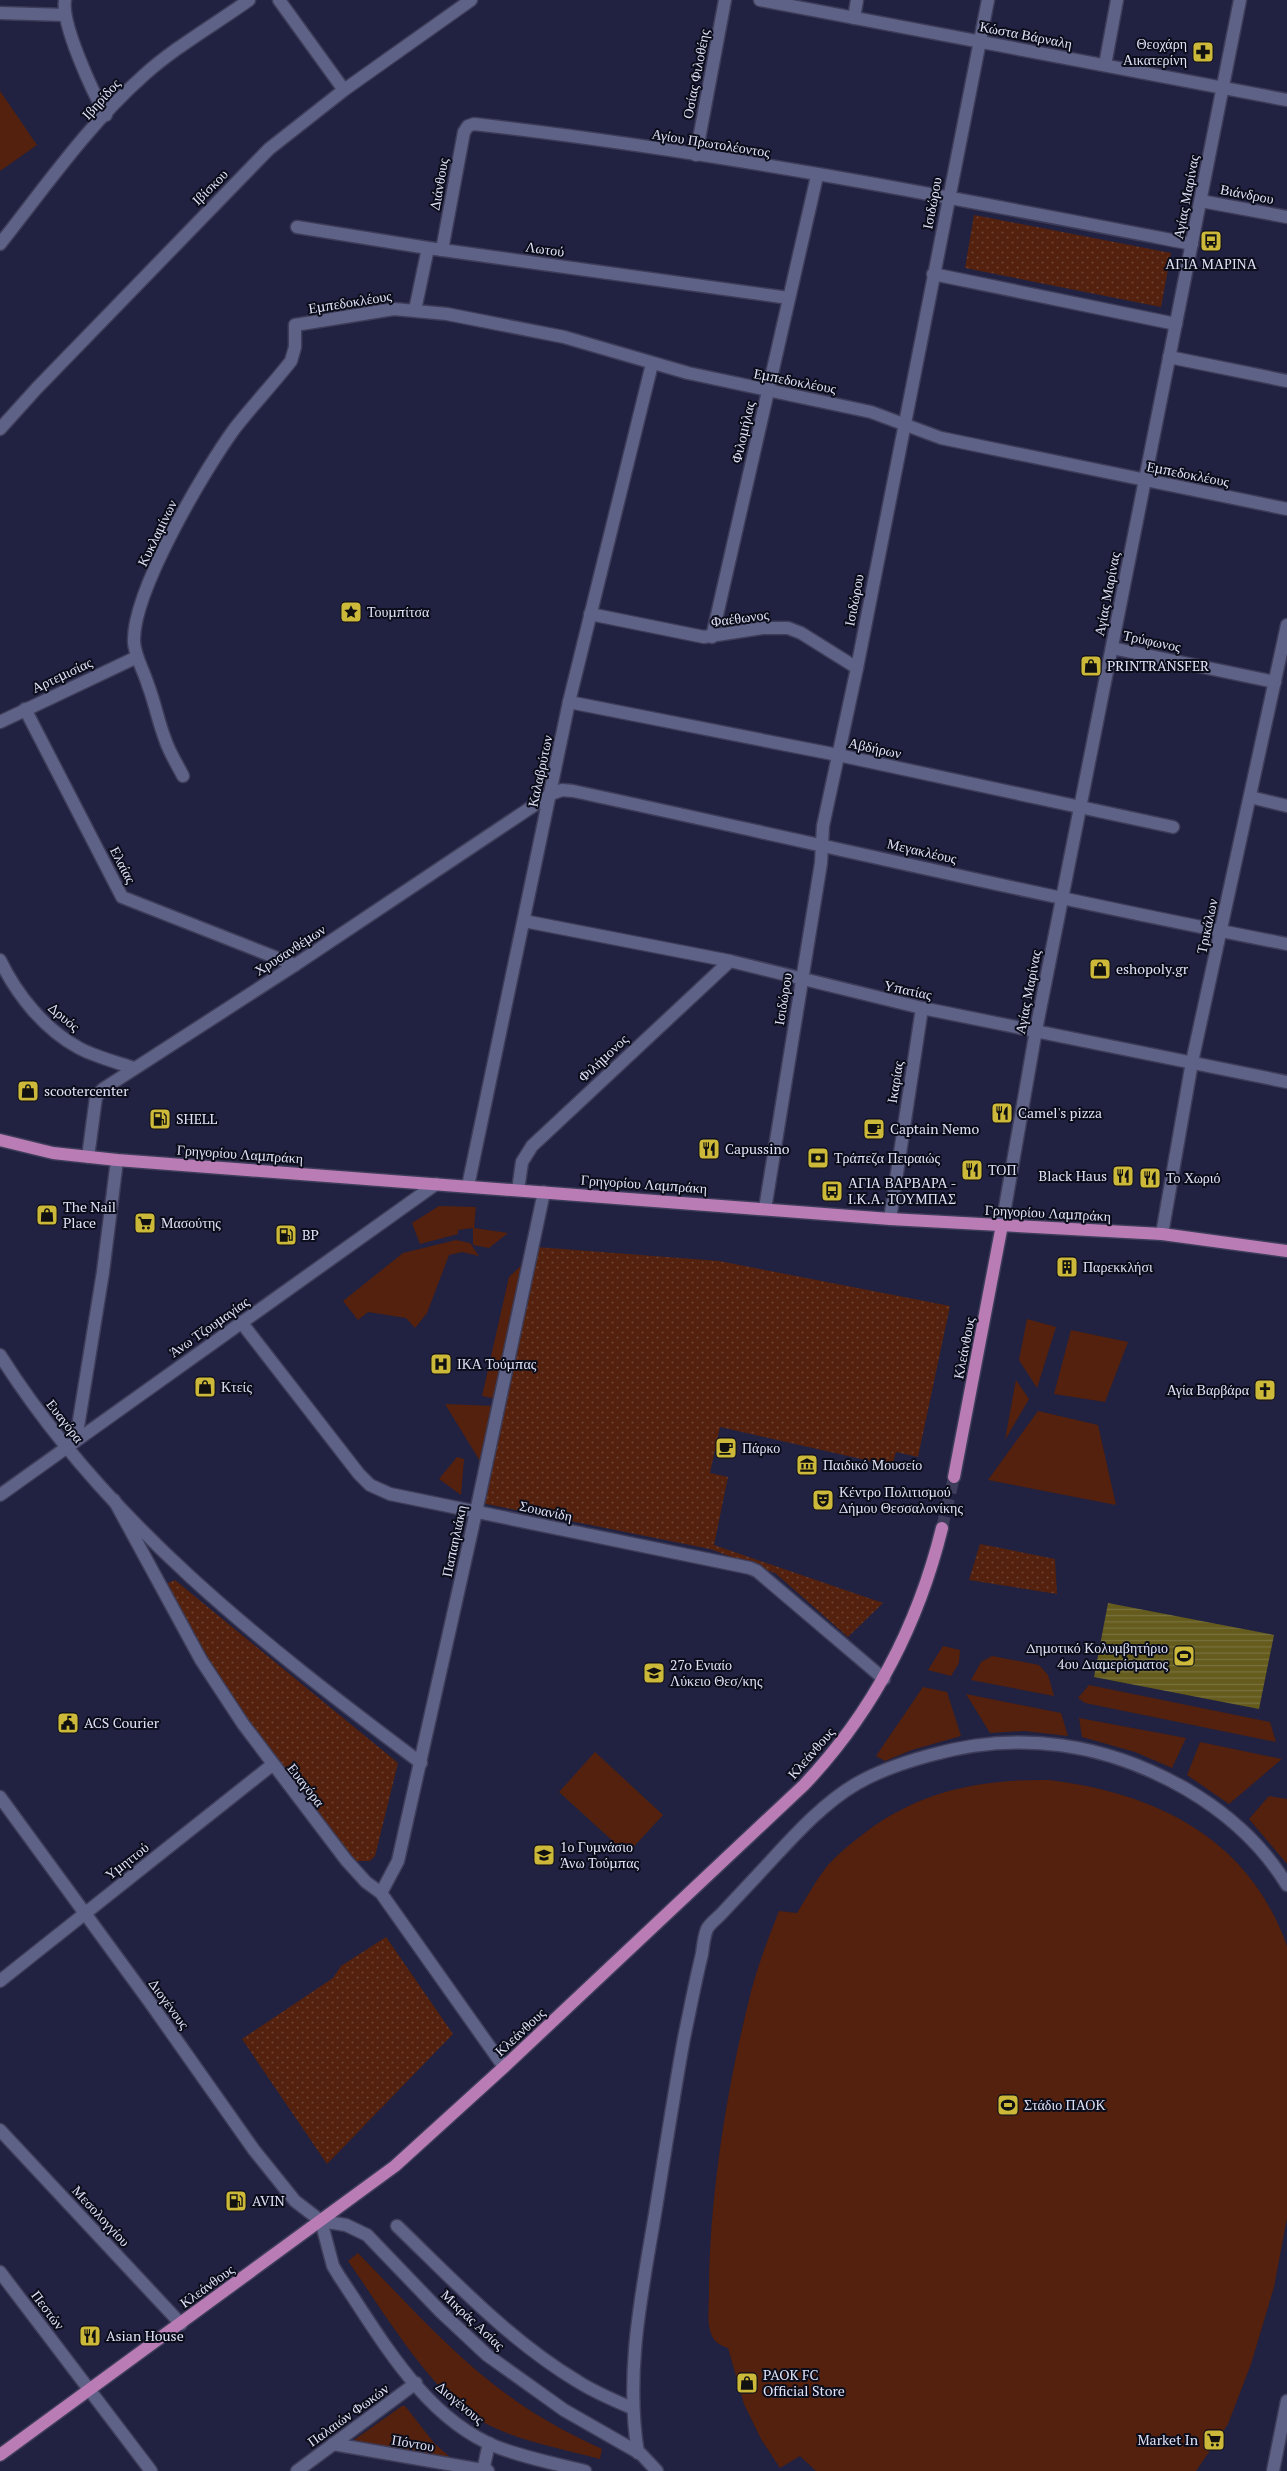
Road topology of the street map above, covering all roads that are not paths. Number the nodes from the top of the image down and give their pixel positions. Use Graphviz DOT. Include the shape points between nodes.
graph roads {
  1 [pos="65,0"];
  2 [pos="248,0"];
  3 [pos="279,0"];
  4 [pos="471,0"];
  5 [pos="725,0"];
  6 [pos="760,0"];
  7 [pos="857,0"];
  8 [pos="988,0"];
  9 [pos="1117,0"];
  10 [pos="1240,0"];
  11 [pos="0,13"];
  12 [pos="65,15"];
  13 [pos="854,18"];
  14 [pos="980,42"];
  15 [pos="1105,65"];
  16 [pos="1223,88"];
  17 [pos="344,90"];
  18 [pos="1287,100"];
  19 [pos="106,115"];
  20 [pos="468,126"];
  21 [pos="696,155"];
  22 [pos="817,176"];
  23 [pos="949,197"];
  24 [pos="1200,201"];
  25 [pos="1287,217"];
  26 [pos="297,227"];
  27 [pos="0,244"];
  28 [pos="1192,244"];
  29 [pos="428,248"];
  30 [pos="442,250"];
  31 [pos="933,274"];
  32 [pos="789,298"];
  33 [pos="415,310"];
  34 [pos="1176,324"];
  35 [pos="294,325"];
  36 [pos="1169,357"];
  37 [pos="652,364"];
  38 [pos="1287,381"];
  39 [pos="768,391"];
  40 [pos="904,424"];
  41 [pos="0,430"];
  42 [pos="1145,480"];
  43 [pos="1287,509"];
  44 [pos="590,614"];
  45 [pos="1287,625"];
  46 [pos="712,637"];
  47 [pos="1112,648"];
  48 [pos="137,657"];
  49 [pos="1284,658"];
  50 [pos="856,668"];
  51 [pos="1275,682"];
  52 [pos="570,702"];
  53 [pos="25,709"];
  54 [pos="0,722"];
  55 [pos="838,756"];
  56 [pos="183,776"];
  57 [pos="551,794"];
  58 [pos="1250,798"];
  59 [pos="1287,806"];
  60 [pos="1080,808"];
  61 [pos="1173,827"];
  62 [pos="822,844"];
  63 [pos="1062,898"];
  64 [pos="524,921"];
  65 [pos="1221,931"];
  66 [pos="1287,944"];
  67 [pos="0,960"];
  68 [pos="730,961"];
  69 [pos="295,965"];
  70 [pos="802,978"];
  71 [pos="922,1008"];
  72 [pos="1036,1030"];
  73 [pos="1192,1062"];
  74 [pos="134,1068"];
  75 [pos="1287,1082"];
  76 [pos="0,1140"];
  77 [pos="88,1157"];
  78 [pos="117,1160"];
  79 [pos="436,1184"];
  80 [pos="468,1186"];
  81 [pos="518,1190"];
  82 [pos="544,1192"];
  83 [pos="765,1209"];
  84 [pos="890,1219"];
  85 [pos="1002,1225"];
  86 [pos="1162,1234"];
  87 [pos="1287,1252"];
  88 [pos="242,1322"];
  89 [pos="0,1355"];
  90 [pos="76,1439"];
  91 [pos="65,1447"];
  92 [pos="954,1477"];
  93 [pos="0,1495"];
  94 [pos="114,1500"];
  95 [pos="476,1512"];
  96 [pos="942,1528"];
  97 [pos="884,1679"];
  98 [pos="421,1763"];
  99 [pos="272,1765"];
  100 [pos="0,1797"];
  101 [pos="1287,1885"];
  102 [pos="381,1893"];
  103 [pos="86,1913"];
  104 [pos="0,1981"];
  105 [pos="504,2067"];
  106 [pos="0,2130"];
  107 [pos="321,2222"];
  108 [pos="397,2226"];
  109 [pos="0,2272"];
  110 [pos="181,2324"];
  111 [pos="416,2383"];
  112 [pos="90,2390"];
  113 [pos="1287,2406"];
  114 [pos="632,2408"];
  115 [pos="488,2443"];
  116 [pos="333,2444"];
  117 [pos="638,2452"];
  118 [pos="0,2455"];
  119 [pos="151,2471"];
  120 [pos="297,2471"];
  121 [pos="485,2471"];
  122 [pos="585,2471"];
  123 [pos="657,2471"];
  124 [pos="1273,2471"];
  1 -- 12 [label="street"];
  2 -- 19 [label="street, Ιβηρίδος" via="154,67"];
  3 -- 17 [label="street"];
  4 -- 17 [label="street, Ιβίσκου"];
  5 -- 21 [label="street, Οσίας Φιλοθέης"];
  6 -- 13 [label="street, Κώστα Βάρναλη"];
  7 -- 13 [label="street"];
  8 -- 14 [label="street, Ισιδώρου"];
  9 -- 15 [label="street"];
  10 -- 16 [label="street, Αγίας Μαρίνας"];
  11 -- 12 [label="street"];
  12 -- 19 [label="street" via="89,85"];
  13 -- 14 [label="street, Κώστα Βάρναλη"];
  14 -- 15 [label="street, Κώστα Βάρναλη"];
  14 -- 23 [label="street, Ισιδώρου"];
  15 -- 16 [label="street, Κώστα Βάρναλη"];
  16 -- 18 [label="street, Κώστα Βάρναλη"];
  16 -- 24 [label="street, Αγίας Μαρίνας"];
  17 -- 41 [label="street, Ιβίσκου" via="269,149"];
  19 -- 27 [label="street, Ιβηρίδος"];
  20 -- 21 [label="street, Αγίου Πρωτολέοντος" via="481,124"];
  20 -- 30 [label="street, Διάνθους" via="464,132"];
  21 -- 22 [label="street, Αγίου Πρωτολέοντος"];
  22 -- 23 [label="street, Αγίου Πρωτολέοντος"];
  22 -- 32 [label="street, Φιλομήλας"];
  23 -- 28 [label="street, Αγίου Πρωτολέοντος"];
  23 -- 31 [label="street, Ισιδώρου"];
  24 -- 25 [label="street, Βιάνδρου"];
  24 -- 28 [label="street, Αγίας Μαρίνας"];
  26 -- 29 [label="street, Λωτού"];
  28 -- 34 [label="street, Αγίας Μαρίνας"];
  29 -- 30 [label="street, Λωτού"];
  29 -- 33 [label="street"];
  30 -- 32 [label="street, Λωτού"];
  31 -- 34 [label="street"];
  31 -- 40 [label="street, Ισιδώρου"];
  32 -- 39 [label="street, Φιλομήλας"];
  33 -- 35 [label="street, Εμπεδοκλέους" via="367,312"];
  33 -- 37 [label="street, Εμπεδοκλέους" via="564,337"];
  34 -- 36 [label="street, Αγίας Μαρίνας"];
  35 -- 48 [label="street, Κυκλαμίνων" via="295,347 291,361 218,452 162,554 142,601 134,642"];
  36 -- 38 [label="street"];
  36 -- 42 [label="street, Αγίας Μαρίνας"];
  37 -- 39 [label="street, Εμπεδοκλέους"];
  37 -- 44 [label="street, Καλαβρύτων"];
  39 -- 40 [label="street, Εμπεδοκλέους" via="871,412"];
  39 -- 46 [label="street, Φιλομήλας"];
  40 -- 42 [label="street, Εμπεδοκλέους" via="941,438"];
  40 -- 50 [label="street, Ισιδώρου"];
  42 -- 43 [label="street, Εμπεδοκλέους"];
  42 -- 47 [label="street, Αγίας Μαρίνας"];
  44 -- 46 [label="street, Φαέθωνος" via="685,635"];
  44 -- 52 [label="street, Καλαβρύτων"];
  45 -- 49 [label="street, Τρικάλων"];
  46 -- 50 [label="street, Φαέθωνος" via="762,628 788,628"];
  47 -- 51 [label="street, Τρύφωνος"];
  47 -- 60 [label="street, Αγίας Μαρίνας"];
  48 -- 53 [label="street, Αρτεμισίας"];
  48 -- 56 [label="street, Κυκλαμίνων" via="148,682 165,741"];
  49 -- 51 [label="street, Τρικάλων"];
  50 -- 55 [label="street, Ισιδώρου"];
  51 -- 58 [label="street, Τρικάλων"];
  52 -- 55 [label="street, Αβδήρων"];
  52 -- 57 [label="street, Καλαβρύτων"];
  53 -- 54 [label="street, Αρτεμισίας"];
  53 -- 69 [label="street, Ελαίας" via="122,897"];
  55 -- 60 [label="street, Αβδήρων"];
  55 -- 62 [label="street, Ισιδώρου"];
  57 -- 62 [label="street, Μεγακλέους" via="573,791"];
  57 -- 64 [label="street, Καλαβρύτων"];
  57 -- 69 [label="street, Χρυσανθέμων"];
  58 -- 59 [label="street"];
  58 -- 65 [label="street, Τρικάλων"];
  60 -- 61 [label="street, Αβδήρων"];
  60 -- 63 [label="street, Αγίας Μαρίνας"];
  62 -- 63 [label="street, Μεγακλέους"];
  62 -- 70 [label="street, Ισιδώρου"];
  63 -- 65 [label="street, Μεγακλέους"];
  63 -- 72 [label="street, Αγίας Μαρίνας"];
  64 -- 68 [label="street, Υπατίας"];
  64 -- 80 [label="street, Καλαβρύτων"];
  65 -- 66 [label="street, Μεγακλέους"];
  65 -- 73 [label="street, Τρικάλων"];
  67 -- 74 [label="street, Δρυός" via="22,997 53,1030 80,1049"];
  68 -- 70 [label="street, Υπατίας"];
  68 -- 81 [label="street, Φιλήμονος" via="532,1146 522,1162"];
  69 -- 74 [label="street, Χρυσανθέμων"];
  70 -- 71 [label="street, Υπατίας"];
  70 -- 83 [label="street, Ισιδώρου"];
  71 -- 72 [label="street, Υπατίας"];
  71 -- 84 [label="street, Ικαρίας"];
  72 -- 73 [label="street, Υπατίας"];
  72 -- 85 [label="street, Αγίας Μαρίνας"];
  73 -- 75 [label="street, Υπατίας"];
  73 -- 86 [label="street, Τρικάλων"];
  74 -- 77 [label="street, Χρυσανθέμων" via="96,1097"];
  76 -- 77 [label="main road, Γρηγορίου Λαμπράκη" via="45,1152"];
  77 -- 78 [label="main road, Γρηγορίου Λαμπράκη"];
  78 -- 79 [label="main road, Γρηγορίου Λαμπράκη"];
  78 -- 90 [label="street"];
  79 -- 80 [label="main road, Γρηγορίου Λαμπράκη"];
  79 -- 88 [label="street, Άνω Τζουμαγίας"];
  80 -- 81 [label="main road, Γρηγορίου Λαμπράκη"];
  81 -- 82 [label="main road, Γρηγορίου Λαμπράκη"];
  82 -- 83 [label="main road, Γρηγορίου Λαμπράκη"];
  82 -- 95 [label="street, Παπαηλιάκη"];
  83 -- 84 [label="main road, Γρηγορίου Λαμπράκη"];
  84 -- 85 [label="main road, Γρηγορίου Λαμπράκη"];
  85 -- 86 [label="main road, Γρηγορίου Λαμπράκη"];
  85 -- 92 [label="main road, Κλεάνθους"];
  86 -- 87 [label="main road, Γρηγορίου Λαμπράκη"];
  88 -- 90 [label="street, Άνω Τζουμαγίας"];
  88 -- 95 [label="street, Σουανίδη" via="364,1480 390,1494"];
  89 -- 91 [label="street, Ευαγόρα"];
  90 -- 91 [label="street, Άνω Τζουμαγίας"];
  91 -- 93 [label="street, Άνω Τζουμαγίας"];
  91 -- 94 [label="street, Ευαγόρα"];
  94 -- 98 [label="street, Ευαγόρα" via="181,1570 225,1610"];
  94 -- 99 [label="street, Ευαγόρα" via="202,1660"];
  95 -- 97 [label="street, Σουανίδη" via="757,1571"];
  95 -- 98 [label="street, Παπαηλιάκη"];
  96 -- 97 [label="main road, Κλεάνθους" via="921,1601"];
  97 -- 105 [label="main road, Κλεάνθους" via="835,1750 804,1785"];
  98 -- 102 [label="street, Παπαηλιάκη" via="398,1861"];
  99 -- 102 [label="street, Ευαγόρα" via="346,1860"];
  99 -- 103 [label="street, Υμηττού"];
  100 -- 103 [label="street, Διογένους"];
  101 -- 114 [label="street" via="1249,1836 1200,1797 1139,1766 1078,1746 1009,1741 957,1748 895,1766 842,1793 792,1838 707,1929 678,2073 644,2278"];
  102 -- 105 [label="street, Ευαγόρα"];
  103 -- 104 [label="street, Υμηττού"];
  103 -- 107 [label="street, Διογένους" via="260,2157 295,2201"];
  105 -- 107 [label="main road, Κλεάνθους" via="418,2147"];
  106 -- 110 [label="street, Μεσολογγίου"];
  107 -- 110 [label="main road, Κλεάνθους"];
  107 -- 111 [label="street, Διογένους" via="333,2266"];
  107 -- 117 [label="street, Μικράς Ασίας" via="346,2226 367,2235 487,2355 564,2410"];
  108 -- 114 [label="street" via="527,2347 578,2382"];
  109 -- 112 [label="street, Πεστών"];
  110 -- 112 [label="main road, Κλεάνθους"];
  111 -- 115 [label="street, Διογένους" via="450,2418"];
  111 -- 116 [label="street, Παλαιών Φωκών"];
  112 -- 118 [label="main road, Κλεάνθους"];
  112 -- 119 [label="street, Πεστών"];
  113 -- 124 [label="street"];
  114 -- 117 [label="street"];
  115 -- 121 [label="street"];
  115 -- 122 [label="street, Διογένους" via="526,2457"];
  116 -- 120 [label="street, Παλαιών Φωκών"];
  116 -- 121 [label="street, Πόντου"];
  117 -- 123 [label="street, Μικράς Ασίας"];
}
